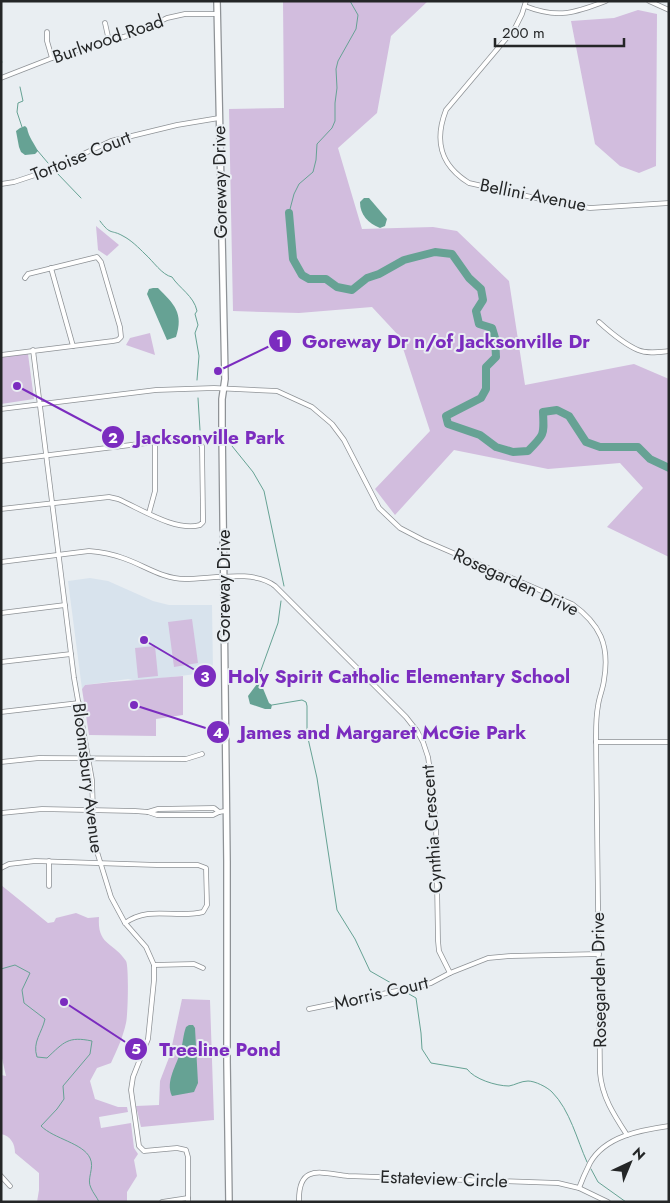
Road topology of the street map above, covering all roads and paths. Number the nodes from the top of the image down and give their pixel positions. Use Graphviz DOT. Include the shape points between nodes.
graph roads {
  1 [pos="217,1"];
  2 [pos="526,1"];
  3 [pos="606,1"];
  4 [pos="649,1"];
  5 [pos="525,6"];
  6 [pos="669,10"];
  7 [pos="217,14"];
  8 [pos="105,23"];
  9 [pos="47,32"];
  10 [pos="109,41"];
  11 [pos="52,58"];
  12 [pos="1,78"];
  13 [pos="219,118"];
  14 [pos="1,184"];
  15 [pos="669,203"];
  16 [pos="51,268"];
  17 [pos="25,278"];
  18 [pos="599,322"];
  19 [pos="73,346"];
  20 [pos="33,350"];
  21 [pos="669,351"];
  22 [pos="1,355"];
  23 [pos="223,389"];
  24 [pos="39,404"];
  25 [pos="1,409"];
  26 [pos="155,442"];
  27 [pos="46,456"];
  28 [pos="1,461"];
  29 [pos="53,503"];
  30 [pos="1,509"];
  31 [pos="149,513"];
  32 [pos="59,555"];
  33 [pos="1,562"];
  34 [pos="224,577"];
  35 [pos="65,605"];
  36 [pos="1,612"];
  37 [pos="71,654"];
  38 [pos="1,662"];
  39 [pos="79,703"];
  40 [pos="1,712"];
  41 [pos="596,742"];
  42 [pos="669,742"];
  43 [pos="202,754"];
  44 [pos="88,758"];
  45 [pos="1,762"];
  46 [pos="92,810"];
  47 [pos="222,812"];
  48 [pos="1,813"];
  49 [pos="49,862"];
  50 [pos="99,863"];
  51 [pos="1,868"];
  52 [pos="49,886"];
  53 [pos="125,923"];
  54 [pos="599,954"];
  55 [pos="154,965"];
  56 [pos="203,968"];
  57 [pos="450,973"];
  58 [pos="309,1009"];
  59 [pos="669,1126"];
  60 [pos="627,1135"];
  61 [pos="1,1176"];
  62 [pos="10,1186"];
  63 [pos="579,1188"];
  64 [pos="188,1200"];
  65 [pos="162,1202"];
  66 [pos="230,1202"];
  67 [pos="299,1202"];
  68 [pos="608,1202"];
  1 -- 7 [label="street, Goreway Drive"];
  2 -- 5 [label="street, Bellini Avenue"];
  3 -- 5 [label="street" via="556,15"];
  4 -- 6 [label="street"];
  5 -- 15 [label="street, Bellini Avenue" via="515,28 446,110 440,142 449,166 469,183 558,203 590,208"];
  7 -- 10 [label="street, Burlwood Road" via="173,17"];
  7 -- 13 [label="street, Goreway Drive"];
  8 -- 10 [label="street"];
  9 -- 11 [label="street"];
  10 -- 11 [label="street, Burlwood Road"];
  11 -- 12 [label="street, Burlwood Road"];
  13 -- 14 [label="street, Tortoise Court" via="112,141 47,171"];
  13 -- 23 [label="street, Goreway Drive"];
  16 -- 17 [label="street" via="28,274"];
  16 -- 19 [label="street"];
  16 -- 19 [label="street" via="94,257 100,259 120,327 121,337 118,340"];
  18 -- 21 [label="street" via="638,350"];
  19 -- 20 [label="street"];
  20 -- 22 [label="street"];
  20 -- 24 [label="street, Bloomsbury Avenue"];
  23 -- 24 [label="street, Rosegarden Drive" via="156,390"];
  23 -- 34 [label="street, Goreway Drive"];
  23 -- 41 [label="street, Rosegarden Drive" via="277,391 312,407 332,424 344,440 380,508 400,528 572,604 589,618 602,638 607,659 598,705"];
  24 -- 25 [label="street, Rosegarden Drive"];
  24 -- 27 [label="street, Bloomsbury Avenue"];
  26 -- 27 [label="street"];
  26 -- 31 [label="street" via="155,491"];
  26 -- 31 [label="street" via="196,441 202,446 203,522 184,527"];
  27 -- 28 [label="street"];
  27 -- 29 [label="street, Bloomsbury Avenue"];
  29 -- 30 [label="street"];
  29 -- 31 [label="street" via="111,497"];
  29 -- 32 [label="street, Bloomsbury Avenue"];
  32 -- 33 [label="street, Cynthia Crescent"];
  32 -- 34 [label="street, Cynthia Crescent" via="101,552 171,577"];
  32 -- 35 [label="street, Bloomsbury Avenue"];
  34 -- 47 [label="street, Goreway Drive"];
  34 -- 57 [label="street, Cynthia Crescent" via="270,582 417,730 428,757 432,784 439,951"];
  35 -- 36 [label="street"];
  35 -- 37 [label="street, Bloomsbury Avenue"];
  37 -- 38 [label="street"];
  37 -- 39 [label="street, Bloomsbury Avenue"];
  39 -- 40 [label="street"];
  39 -- 44 [label="street, Bloomsbury Avenue"];
  41 -- 42 [label="street"];
  41 -- 54 [label="street, Rosegarden Drive"];
  43 -- 44 [label="street" via="186,759"];
  44 -- 45 [label="street"];
  44 -- 46 [label="street, Bloomsbury Avenue"];
  46 -- 47 [label="street" via="157,815 214,815"];
  46 -- 48 [label="street"];
  46 -- 50 [label="street, Bloomsbury Avenue" via="93,838"];
  47 -- 66 [label="street, Goreway Drive"];
  49 -- 50 [label="street"];
  49 -- 51 [label="street" via="9,864"];
  49 -- 52 [label="street"];
  50 -- 53 [label="street, Bloomsbury Avenue" via="109,893"];
  50 -- 53 [label="street" via="198,865 206,868 207,905 203,912 146,913"];
  53 -- 55 [label="street, Bloomsbury Avenue" via="146,947"];
  54 -- 57 [label="street, Morris Court" via="488,958"];
  54 -- 60 [label="street, Rosegarden Drive" via="601,1087"];
  55 -- 56 [label="street" via="194,964"];
  55 -- 64 [label="street, Bloomsbury Avenue" via="148,1039 133,1077 132,1104 141,1149 186,1150"];
  57 -- 58 [label="street, Morris Court" via="416,987"];
  59 -- 60 [label="street"];
  60 -- 63 [label="street" via="598,1153 590,1162"];
  61 -- 62 [label="street"];
  63 -- 67 [label="street, Estateview Circle" via="536,1182 314,1172 306,1174 301,1182"];
  63 -- 68 [label="street, Estateview Circle"];
  64 -- 65 [label="street"];
}
